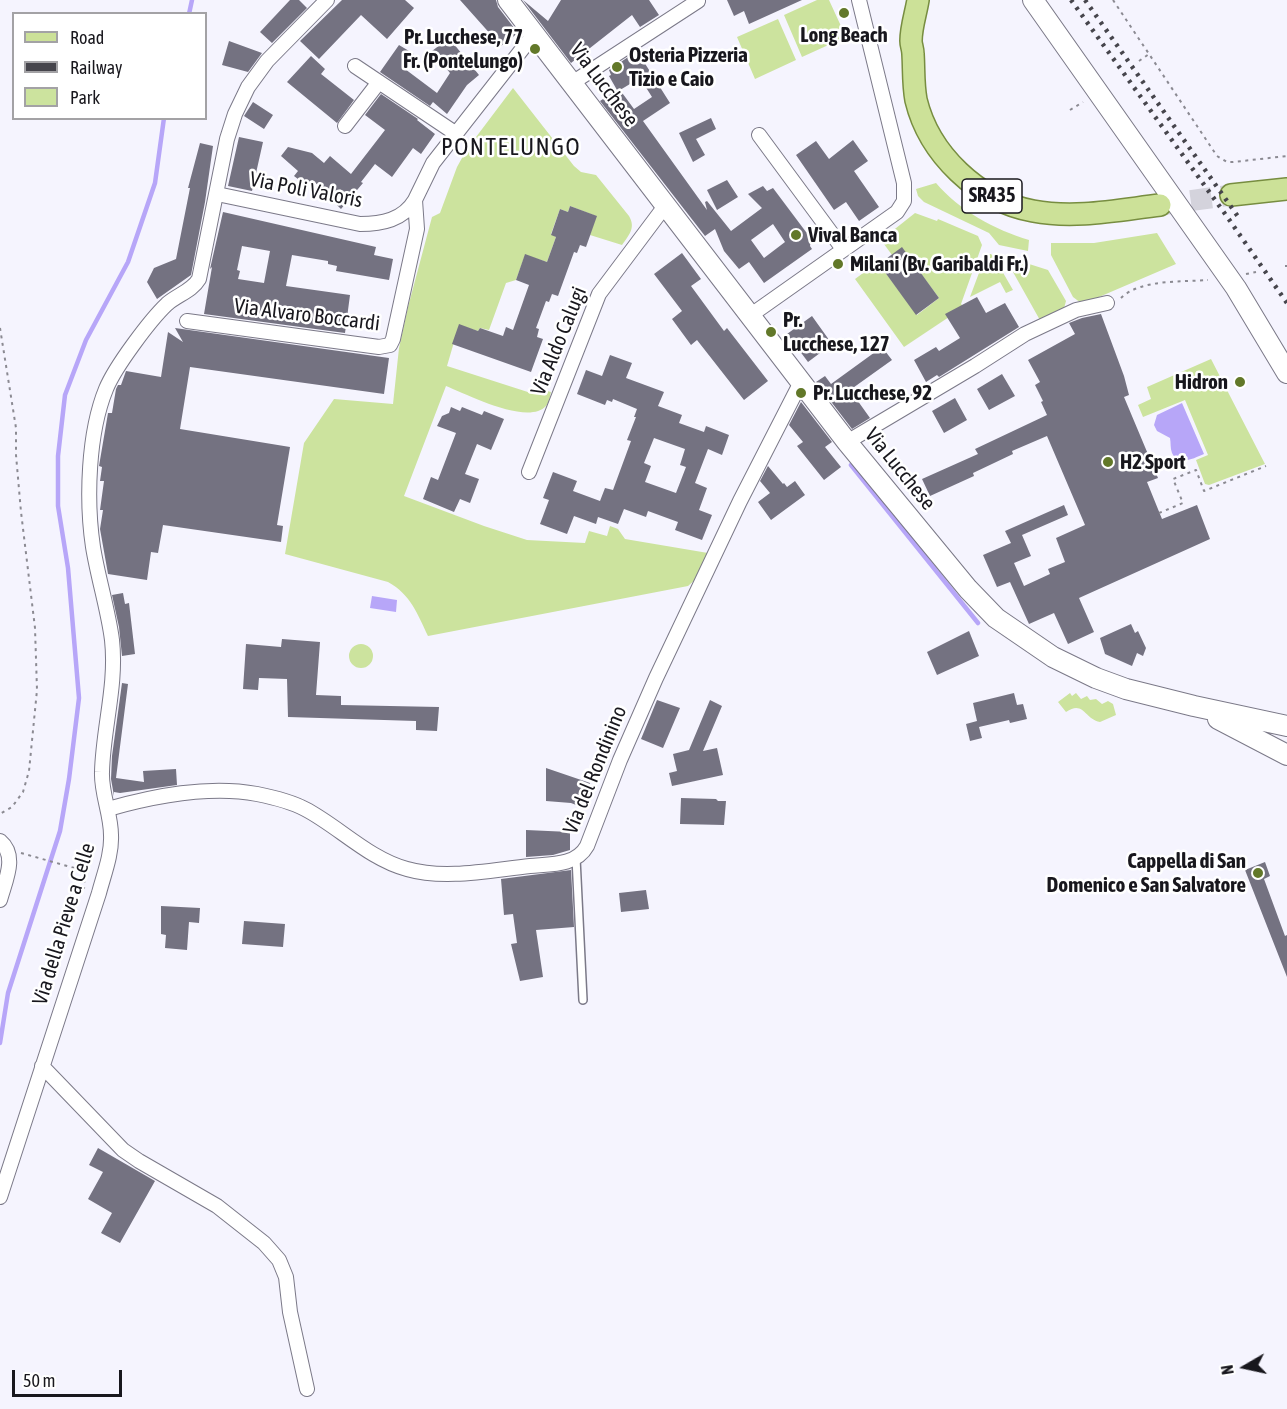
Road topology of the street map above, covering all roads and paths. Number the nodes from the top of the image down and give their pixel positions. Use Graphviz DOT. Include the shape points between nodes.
graph roads {
  1 [pos="327,0"];
  2 [pos="508,0"];
  3 [pos="859,0"];
  4 [pos="918,0"];
  5 [pos="929,0"];
  6 [pos="1033,0"];
  7 [pos="1113,0"];
  8 [pos="698,1"];
  9 [pos="534,34"];
  10 [pos="913,53"];
  11 [pos="1150,54"];
  12 [pos="1139,61"];
  13 [pos="355,66"];
  14 [pos="379,82"];
  15 [pos="572,83"];
  16 [pos="1088,98"];
  17 [pos="1070,110"];
  18 [pos="345,126"];
  19 [pos="455,133"];
  20 [pos="759,135"];
  21 [pos="1287,156"];
  22 [pos="1287,189"];
  23 [pos="217,194"];
  24 [pos="1231,195"];
  25 [pos="415,200"];
  26 [pos="1160,205"];
  27 [pos="665,206"];
  28 [pos="843,249"];
  29 [pos="1256,272"];
  30 [pos="1243,274"];
  31 [pos="1214,279"];
  32 [pos="1107,303"];
  33 [pos="751,315"];
  34 [pos="187,321"];
  35 [pos="0,328"];
  36 [pos="1287,373"];
  37 [pos="801,382"];
  38 [pos="847,442"];
  39 [pos="1266,466"];
  40 [pos="529,472"];
  41 [pos="1160,513"];
  42 [pos="1194,706"];
  43 [pos="1287,726"];
  44 [pos="1287,755"];
  45 [pos="108,809"];
  46 [pos="0,814"];
  47 [pos="0,841"];
  48 [pos="17,852"];
  49 [pos="576,858"];
  50 [pos="81,870"];
  51 [pos="0,900"];
  52 [pos="583,1000"];
  53 [pos="42,1066"];
  54 [pos="0,1197"];
  55 [pos="307,1389"];
  1 -- 23 [label="street, Via della Pieve a Celle" via="267,61 248,87 230,126"];
  2 -- 9 [label="street, Via Lucchese"];
  3 -- 28 [label="street" via="905,194 897,212"];
  4 -- 10 [label="main road"];
  5 -- 10 [label="main road, SR435"];
  6 -- 36 [label="street" via="1243,298"];
  7 -- 11 [label="path"];
  8 -- 15 [label="street"];
  9 -- 15 [label="street, Via Lucchese"];
  9 -- 19 [label="street, Via Alvaro Boccardi"];
  10 -- 26 [label="main road, SR435" via="916,100 931,137 964,176 989,194 1019,208 1062,214"];
  11 -- 12 [label="path"];
  11 -- 21 [label="path" via="1217,156 1227,162"];
  13 -- 14 [label="street"];
  14 -- 18 [label="street"];
  14 -- 19 [label="street"];
  15 -- 27 [label="street, Via Lucchese"];
  16 -- 17 [label="path"];
  19 -- 25 [label="street, Via Alvaro Boccardi" via="433,163"];
  20 -- 28 [label="street"];
  22 -- 24 [label="main road"];
  23 -- 25 [label="street, Via Poli Valoris" via="360,224 401,216"];
  23 -- 45 [label="street, Via della Pieve a Celle" via="199,279 162,310 125,357 110,379 97,422 90,512 113,657 102,773"];
  25 -- 34 [label="street, Via Alvaro Boccardi" via="417,229 393,339 387,347"];
  27 -- 33 [label="street, Via Lucchese"];
  27 -- 40 [label="street, Via Aldo Calugi" via="596,300"];
  28 -- 33 [label="street"];
  29 -- 30 [label="path"];
  31 -- 32 [label="path" via="1156,284"];
  32 -- 38 [label="street" via="1076,310 1025,334"];
  33 -- 37 [label="street, Via Lucchese"];
  35 -- 46 [label="path" via="16,428 37,690 29,771 23,792 12,807"];
  37 -- 38 [label="street, Via Lucchese"];
  37 -- 49 [label="street, Via del Rondinino" via="656,678 587,846"];
  38 -- 42 [label="street, Via Lucchese" via="996,618 1044,651 1089,675"];
  39 -- 41 [label="path" via="1204,491 1196,470 1173,479 1183,503"];
  42 -- 43 [label="street, Via Lucchese"];
  42 -- 44 [label="street, Via Lucchese"];
  45 -- 49 [label="street, Via del Rondinino" via="159,797 243,792 303,808 405,869 455,873 554,864"];
  45 -- 53 [label="street, Via della Pieve a Celle" via="112,837 107,864"];
  47 -- 51 [label="street" via="7,848 10,861"];
  48 -- 50 [label="path"];
  49 -- 52 [label="lane"];
  53 -- 54 [label="street, Via della Pieve a Celle"];
  53 -- 55 [label="street" via="123,1150 217,1206 279,1260 286,1277"];
}
